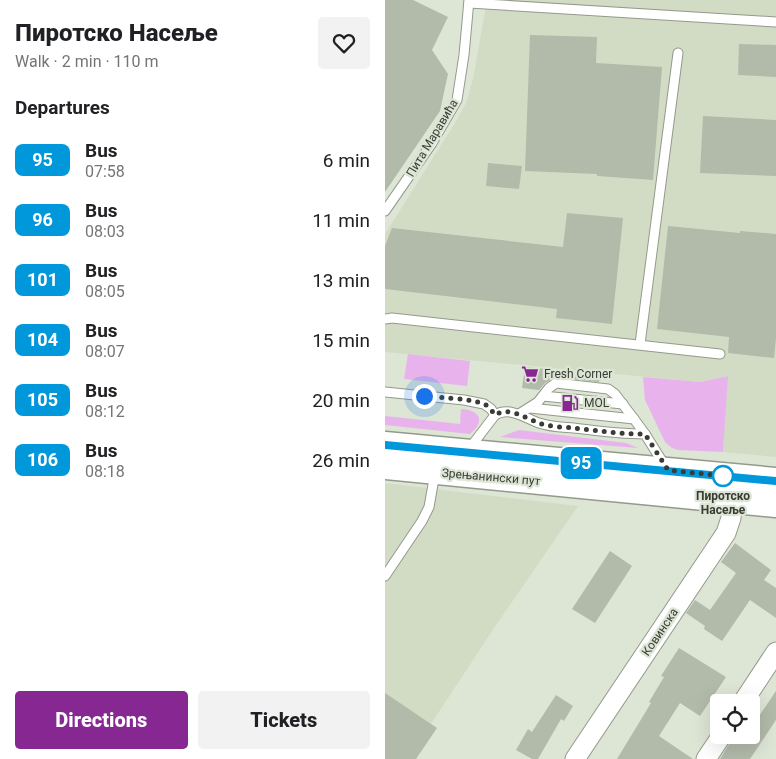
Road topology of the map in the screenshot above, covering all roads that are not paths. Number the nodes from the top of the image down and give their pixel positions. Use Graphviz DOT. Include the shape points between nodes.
graph roads {
  1 [pos="469,1"];
  2 [pos="776,22"];
  3 [pos="678,53"];
  4 [pos="385,211"];
  5 [pos="385,319"];
  6 [pos="640,344"];
  7 [pos="720,354"];
  8 [pos="385,392"];
  9 [pos="543,396"];
  10 [pos="623,404"];
  11 [pos="530,408"];
  12 [pos="519,414"];
  13 [pos="495,415"];
  14 [pos="634,419"];
  15 [pos="645,434"];
  16 [pos="385,445"];
  17 [pos="467,453"];
  18 [pos="385,466"];
  19 [pos="668,470"];
  20 [pos="435,472"];
  21 [pos="776,481"];
  22 [pos="733,500"];
  23 [pos="776,504"];
  24 [pos="385,576"];
  25 [pos="776,652"];
  26 [pos="748,694"];
  27 [pos="716,744"];
  28 [pos="575,759"];
  29 [pos="706,759"];
  1 -- 2 [label="lane"];
  1 -- 4 [label="lane, Пита Маравића" via="457,100"];
  3 -- 6 [label="lane"];
  5 -- 6 [label="lane"];
  6 -- 7 [label="lane"];
  8 -- 13 [label="lane" via="484,404"];
  9 -- 10 [label="lane"];
  9 -- 10 [label="lane" via="556,383 608,389"];
  9 -- 11 [label="lane"];
  10 -- 14 [label="lane"];
  11 -- 12 [label="lane"];
  11 -- 14 [label="lane"];
  12 -- 13 [label="lane" via="499,412"];
  12 -- 15 [label="lane" via="546,425"];
  13 -- 17 [label="lane"];
  14 -- 15 [label="lane"];
  15 -- 19 [label="lane"];
  16 -- 17 [label="main road, Зрењанински пут"];
  17 -- 19 [label="main road, Зрењанински пут"];
  18 -- 20 [label="main road, Зрењанински пут"];
  19 -- 21 [label="main road, Зрењанински пут"];
  20 -- 22 [label="main road, Зрењанински пут"];
  20 -- 24 [label="lane" via="429,507"];
  22 -- 23 [label="main road, Зрењанински пут"];
  22 -- 28 [label="street, Ковинска" via="726,533"];
  25 -- 26 [label="street"];
  27 -- 29 [label="street"];
}
